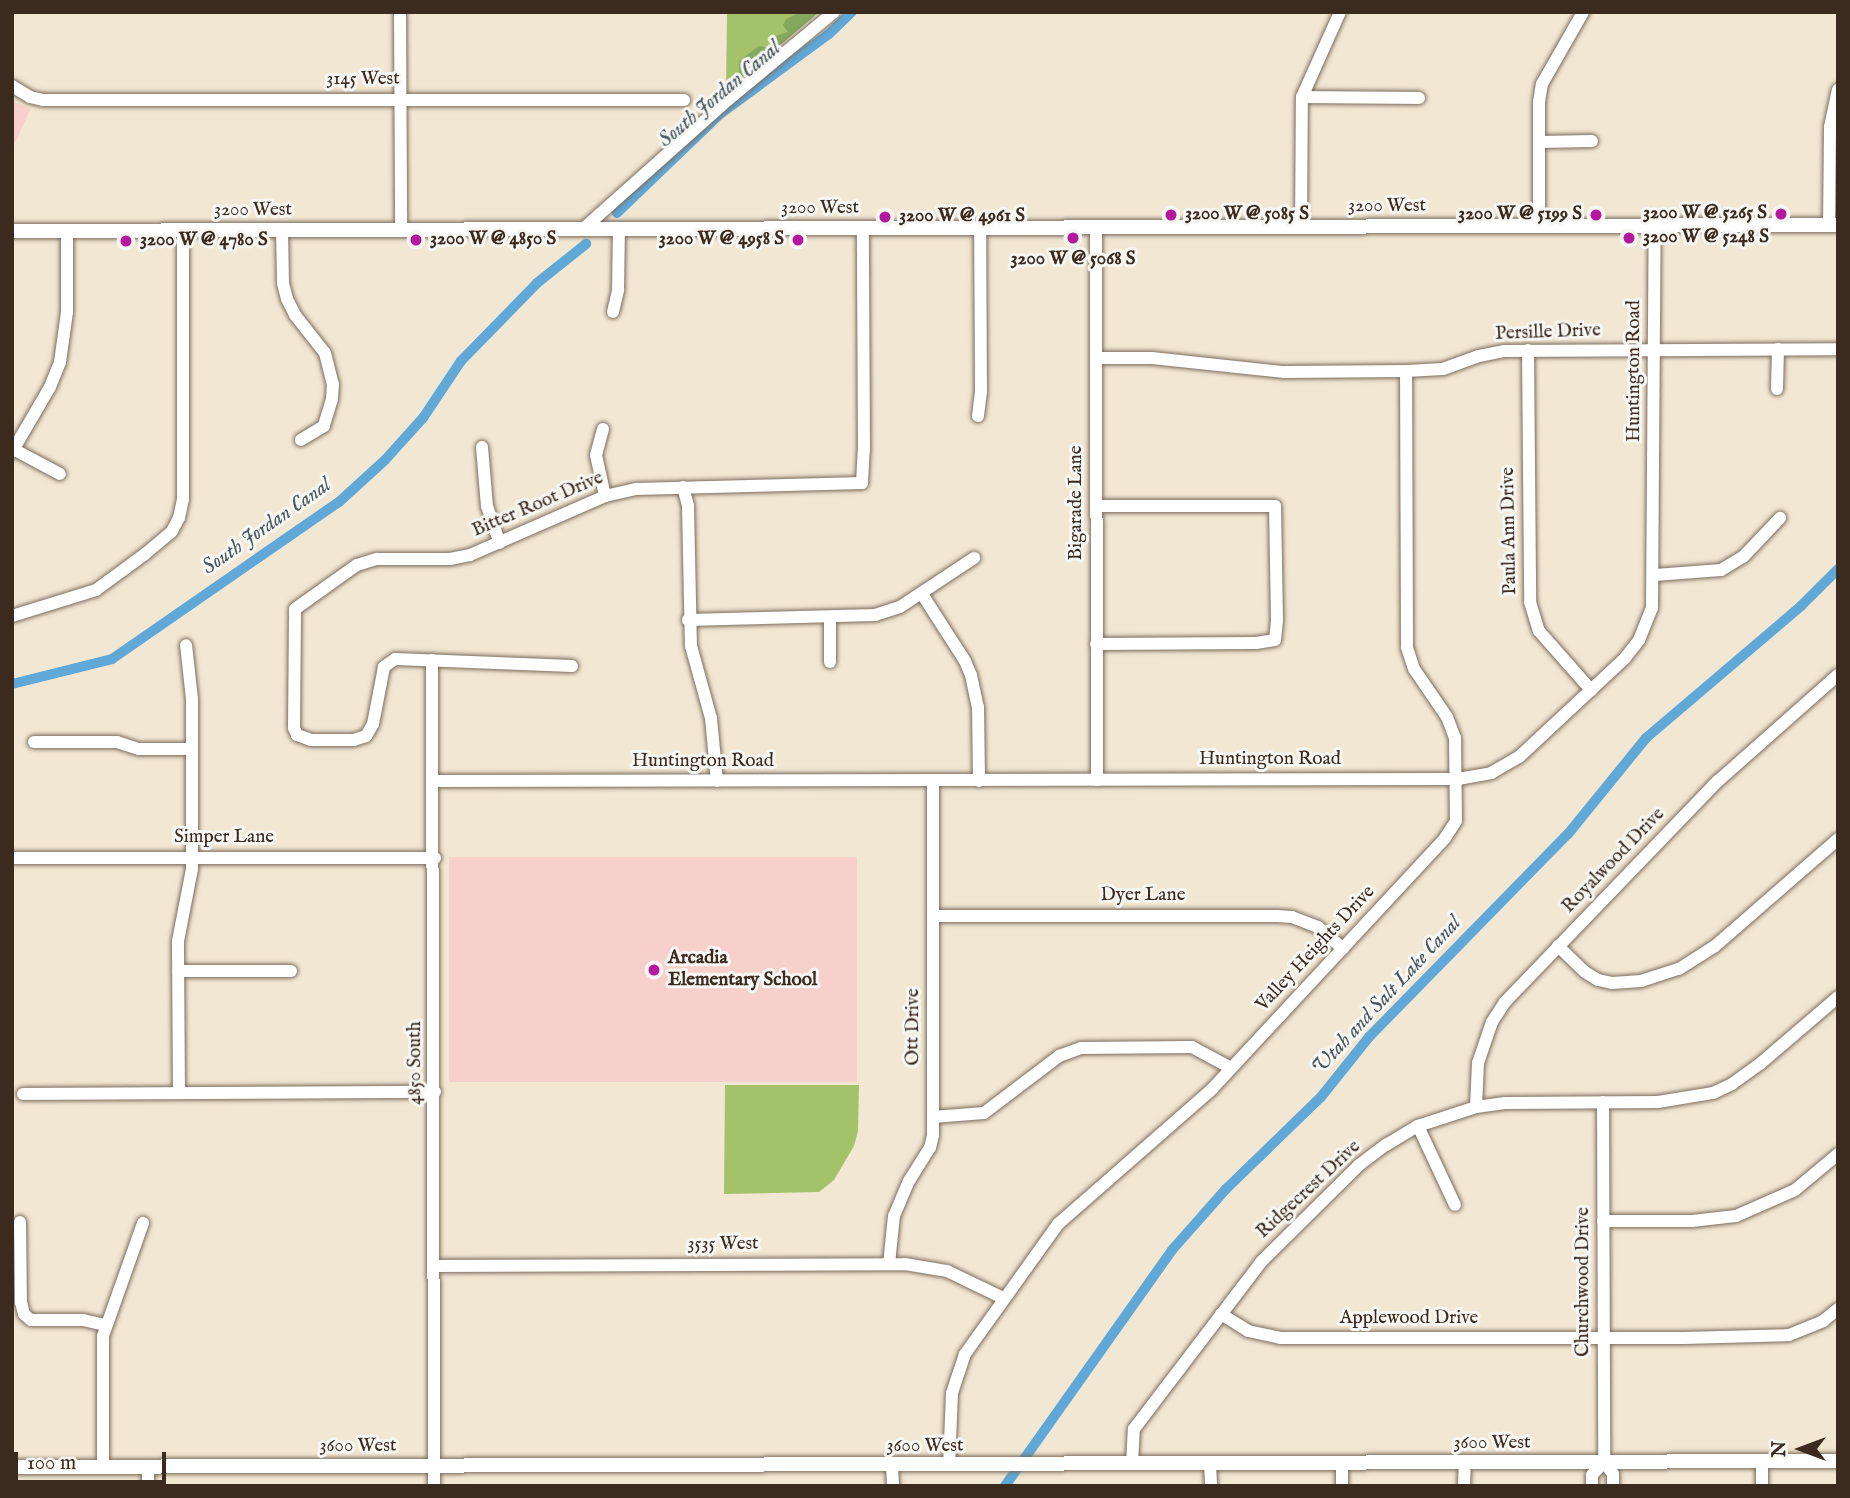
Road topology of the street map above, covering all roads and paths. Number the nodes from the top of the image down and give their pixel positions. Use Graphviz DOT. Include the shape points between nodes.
graph roads {
  1 [pos="400,12"];
  2 [pos="834,12"];
  3 [pos="1340,12"];
  4 [pos="1583,12"];
  5 [pos="12,86"];
  6 [pos="1838,90"];
  7 [pos="1302,97"];
  8 [pos="1419,98"];
  9 [pos="400,100"];
  10 [pos="684,100"];
  11 [pos="1592,141"];
  12 [pos="1539,142"];
  13 [pos="1833,225"];
  14 [pos="1655,226"];
  15 [pos="1096,227"];
  16 [pos="1301,227"];
  17 [pos="1539,227"];
  18 [pos="863,228"];
  19 [pos="981,228"];
  20 [pos="583,229"];
  21 [pos="619,229"];
  22 [pos="183,230"];
  23 [pos="282,230"];
  24 [pos="401,230"];
  25 [pos="12,231"];
  26 [pos="67,231"];
  27 [pos="613,312"];
  28 [pos="1777,349"];
  29 [pos="1838,349"];
  30 [pos="1528,350"];
  31 [pos="1654,350"];
  32 [pos="1096,358"];
  33 [pos="1406,371"];
  34 [pos="1777,389"];
  35 [pos="978,416"];
  36 [pos="603,429"];
  37 [pos="301,440"];
  38 [pos="482,447"];
  39 [pos="13,451"];
  40 [pos="60,474"];
  41 [pos="683,487"];
  42 [pos="604,496"];
  43 [pos="1097,506"];
  44 [pos="1780,518"];
  45 [pos="500,543"];
  46 [pos="974,558"];
  47 [pos="1655,575"];
  48 [pos="922,594"];
  49 [pos="12,616"];
  50 [pos="830,618"];
  51 [pos="688,620"];
  52 [pos="1096,644"];
  53 [pos="186,645"];
  54 [pos="432,660"];
  55 [pos="830,663"];
  56 [pos="572,667"];
  57 [pos="1838,675"];
  58 [pos="1591,690"];
  59 [pos="34,742"];
  60 [pos="192,749"];
  61 [pos="1458,779"];
  62 [pos="1097,780"];
  63 [pos="717,781"];
  64 [pos="933,781"];
  65 [pos="979,781"];
  66 [pos="433,782"];
  67 [pos="1838,839"];
  68 [pos="191,856"];
  69 [pos="12,858"];
  70 [pos="435,859"];
  71 [pos="933,916"];
  72 [pos="1558,946"];
  73 [pos="1343,948"];
  74 [pos="178,971"];
  75 [pos="291,971"];
  76 [pos="1838,997"];
  77 [pos="1231,1068"];
  78 [pos="435,1092"];
  79 [pos="179,1093"];
  80 [pos="23,1094"];
  81 [pos="1603,1102"];
  82 [pos="1476,1107"];
  83 [pos="933,1117"];
  84 [pos="1418,1126"];
  85 [pos="1838,1154"];
  86 [pos="1455,1205"];
  87 [pos="1603,1221"];
  88 [pos="20,1222"];
  89 [pos="143,1223"];
  90 [pos="889,1264"];
  91 [pos="435,1266"];
  92 [pos="1003,1298"];
  93 [pos="1838,1309"];
  94 [pos="1220,1314"];
  95 [pos="105,1325"];
  96 [pos="1603,1337"];
  97 [pos="1762,1461"];
  98 [pos="1838,1461"];
  99 [pos="1604,1462"];
  100 [pos="1465,1463"];
  101 [pos="1132,1464"];
  102 [pos="1210,1464"];
  103 [pos="1342,1464"];
  104 [pos="949,1465"];
  105 [pos="435,1466"];
  106 [pos="892,1466"];
  107 [pos="12,1467"];
  108 [pos="103,1467"];
  109 [pos="148,1467"];
  110 [pos="148,1486"];
  111 [pos="435,1486"];
  112 [pos="893,1486"];
  113 [pos="1211,1486"];
  114 [pos="1342,1486"];
  115 [pos="1464,1486"];
  116 [pos="1592,1486"];
  117 [pos="1613,1486"];
  118 [pos="1762,1486"];
  1 -- 9 [label="street"];
  2 -- 20 [label="street"];
  3 -- 7 [label="street"];
  4 -- 12 [label="street" via="1542,84"];
  5 -- 9 [label="street, 3145 West" via="43,100"];
  6 -- 13 [label="street" via="1830,127"];
  7 -- 8 [label="street"];
  7 -- 16 [label="street"];
  9 -- 10 [label="street, 3145 West"];
  9 -- 24 [label="street"];
  11 -- 12 [label="street"];
  12 -- 17 [label="street"];
  13 -- 14 [label="street, 3200 West"];
  14 -- 17 [label="street, 3200 West"];
  14 -- 31 [label="street, Huntington Road"];
  15 -- 16 [label="street, 3200 West"];
  15 -- 19 [label="street, 3200 West"];
  15 -- 32 [label="street, Bigarade Lane"];
  16 -- 17 [label="street, 3200 West"];
  18 -- 19 [label="street, 3200 West"];
  18 -- 21 [label="street, 3200 West"];
  18 -- 41 [label="street, Bitter Root Drive" via="862,483"];
  19 -- 35 [label="street"];
  20 -- 21 [label="street, 3200 West"];
  20 -- 24 [label="street, 3200 West"];
  21 -- 27 [label="street"];
  22 -- 23 [label="street, 3200 West"];
  22 -- 26 [label="street, 3200 West"];
  22 -- 49 [label="street" via="183,499 179,518 172,531 96,590"];
  23 -- 24 [label="street, 3200 West"];
  23 -- 37 [label="street" via="287,299 325,353 333,384 324,426"];
  25 -- 26 [label="street, 3200 West"];
  26 -- 39 [label="street" via="67,312 60,362"];
  28 -- 29 [label="street, Persille Drive"];
  28 -- 31 [label="street, Persille Drive"];
  28 -- 34 [label="street"];
  30 -- 31 [label="street, Persille Drive"];
  30 -- 33 [label="street, Persille Drive" via="1491,352 1443,369"];
  30 -- 58 [label="street, Paula Ann Drive" via="1530,602 1539,631"];
  31 -- 47 [label="street, Huntington Road"];
  32 -- 33 [label="street, Persille Drive" via="1166,359 1284,372"];
  32 -- 43 [label="street, Bigarade Lane"];
  33 -- 61 [label="street, Valley Heights Drive" via="1407,647 1414,669 1452,727"];
  36 -- 42 [label="street" via="596,455"];
  38 -- 45 [label="street" via="487,506"];
  39 -- 40 [label="street"];
  41 -- 42 [label="street, Bitter Root Drive" via="652,487"];
  41 -- 51 [label="street" via="688,506"];
  42 -- 45 [label="street, Bitter Root Drive"];
  43 -- 52 [label="street, Bigarade Lane"];
  43 -- 52 [label="street" via="1275,506 1275,640"];
  44 -- 47 [label="street" via="1743,557 1721,570"];
  45 -- 54 [label="street, Bitter Root Drive" via="450,559 367,561 295,608 293,720 297,735 354,740 366,736 388,662"];
  46 -- 48 [label="street"];
  47 -- 58 [label="street, Huntington Road" via="1652,608 1639,640"];
  48 -- 50 [label="street" via="875,615"];
  48 -- 65 [label="street" via="971,675 978,707"];
  50 -- 51 [label="street"];
  50 -- 55 [label="street"];
  51 -- 63 [label="street" via="711,718"];
  52 -- 62 [label="street, Bigarade Lane"];
  53 -- 60 [label="street"];
  54 -- 56 [label="street"];
  54 -- 66 [label="street, 4850 South"];
  57 -- 72 [label="street, Royalwood Drive" via="1718,781"];
  58 -- 61 [label="street, Huntington Road" via="1512,762 1491,773"];
  59 -- 60 [label="street" via="117,742 139,749"];
  60 -- 68 [label="street"];
  61 -- 62 [label="street, Huntington Road"];
  61 -- 73 [label="street, Valley Heights Drive" via="1458,809 1451,830"];
  62 -- 65 [label="street, Huntington Road"];
  63 -- 64 [label="street, Huntington Road"];
  63 -- 66 [label="street, Huntington Road"];
  64 -- 65 [label="street, Huntington Road"];
  64 -- 71 [label="street, Ott Drive"];
  66 -- 70 [label="street, 4850 South"];
  67 -- 72 [label="street" via="1715,946 1679,969 1641,981 1612,983 1586,972"];
  68 -- 69 [label="street, Simper Lane"];
  68 -- 70 [label="street, Simper Lane"];
  68 -- 74 [label="street"];
  70 -- 78 [label="street, 4850 South"];
  71 -- 73 [label="street, Dyer Lane" via="1284,916 1318,927"];
  71 -- 83 [label="street, Ott Drive"];
  72 -- 82 [label="street, Royalwood Drive" via="1505,1002 1493,1022 1478,1063"];
  73 -- 77 [label="street, Valley Heights Drive"];
  74 -- 75 [label="street"];
  74 -- 79 [label="street"];
  76 -- 81 [label="street, Ridgecrest Drive" via="1761,1063 1713,1093 1658,1102"];
  77 -- 83 [label="street" via="1192,1047 1081,1048 1059,1056 984,1112"];
  77 -- 92 [label="street, Valley Heights Drive" via="1058,1224"];
  78 -- 79 [label="street"];
  78 -- 91 [label="street, 4850 South"];
  79 -- 80 [label="street"];
  81 -- 82 [label="street, Ridgecrest Drive"];
  81 -- 87 [label="street, Churchwood Drive"];
  82 -- 84 [label="street, Ridgecrest Drive"];
  83 -- 90 [label="street, Ott Drive" via="930,1148 894,1216"];
  84 -- 86 [label="street"];
  84 -- 94 [label="street, Ridgecrest Drive" via="1359,1165 1261,1262"];
  85 -- 87 [label="street" via="1795,1190 1736,1216"];
  87 -- 96 [label="street, Churchwood Drive"];
  88 -- 95 [label="street" via="24,1314 31,1320 83,1320"];
  89 -- 95 [label="street"];
  90 -- 91 [label="street, 3535 West"];
  90 -- 92 [label="street, 3535 West" via="947,1271"];
  91 -- 105 [label="street, 4850 South"];
  92 -- 104 [label="street, Valley Heights Drive" via="957,1373 948,1420"];
  93 -- 96 [label="street, Applewood Drive" via="1823,1321 1789,1335"];
  94 -- 96 [label="street, Applewood Drive" via="1248,1331 1280,1338"];
  94 -- 101 [label="street, Ridgecrest Drive" via="1134,1429"];
  95 -- 108 [label="street"];
  96 -- 99 [label="street, Churchwood Drive"];
  97 -- 98 [label="street, 3600 West"];
  97 -- 99 [label="street, 3600 West"];
  97 -- 118 [label="street"];
  99 -- 100 [label="street, 3600 West"];
  99 -- 116 [label="street" via="1592,1475"];
  99 -- 117 [label="street" via="1614,1474"];
  100 -- 103 [label="street, 3600 West"];
  100 -- 115 [label="street"];
  101 -- 102 [label="street, 3600 West"];
  101 -- 104 [label="street, 3600 West"];
  102 -- 103 [label="street, 3600 West"];
  102 -- 113 [label="street"];
  103 -- 114 [label="street"];
  104 -- 106 [label="street, 3600 West"];
  105 -- 106 [label="street, 3600 West"];
  105 -- 109 [label="street, 3600 West"];
  105 -- 111 [label="street, 4850 South"];
  106 -- 112 [label="street"];
  107 -- 108 [label="street, 3600 West"];
  108 -- 109 [label="street, 3600 West"];
  109 -- 110 [label="street"];
}
